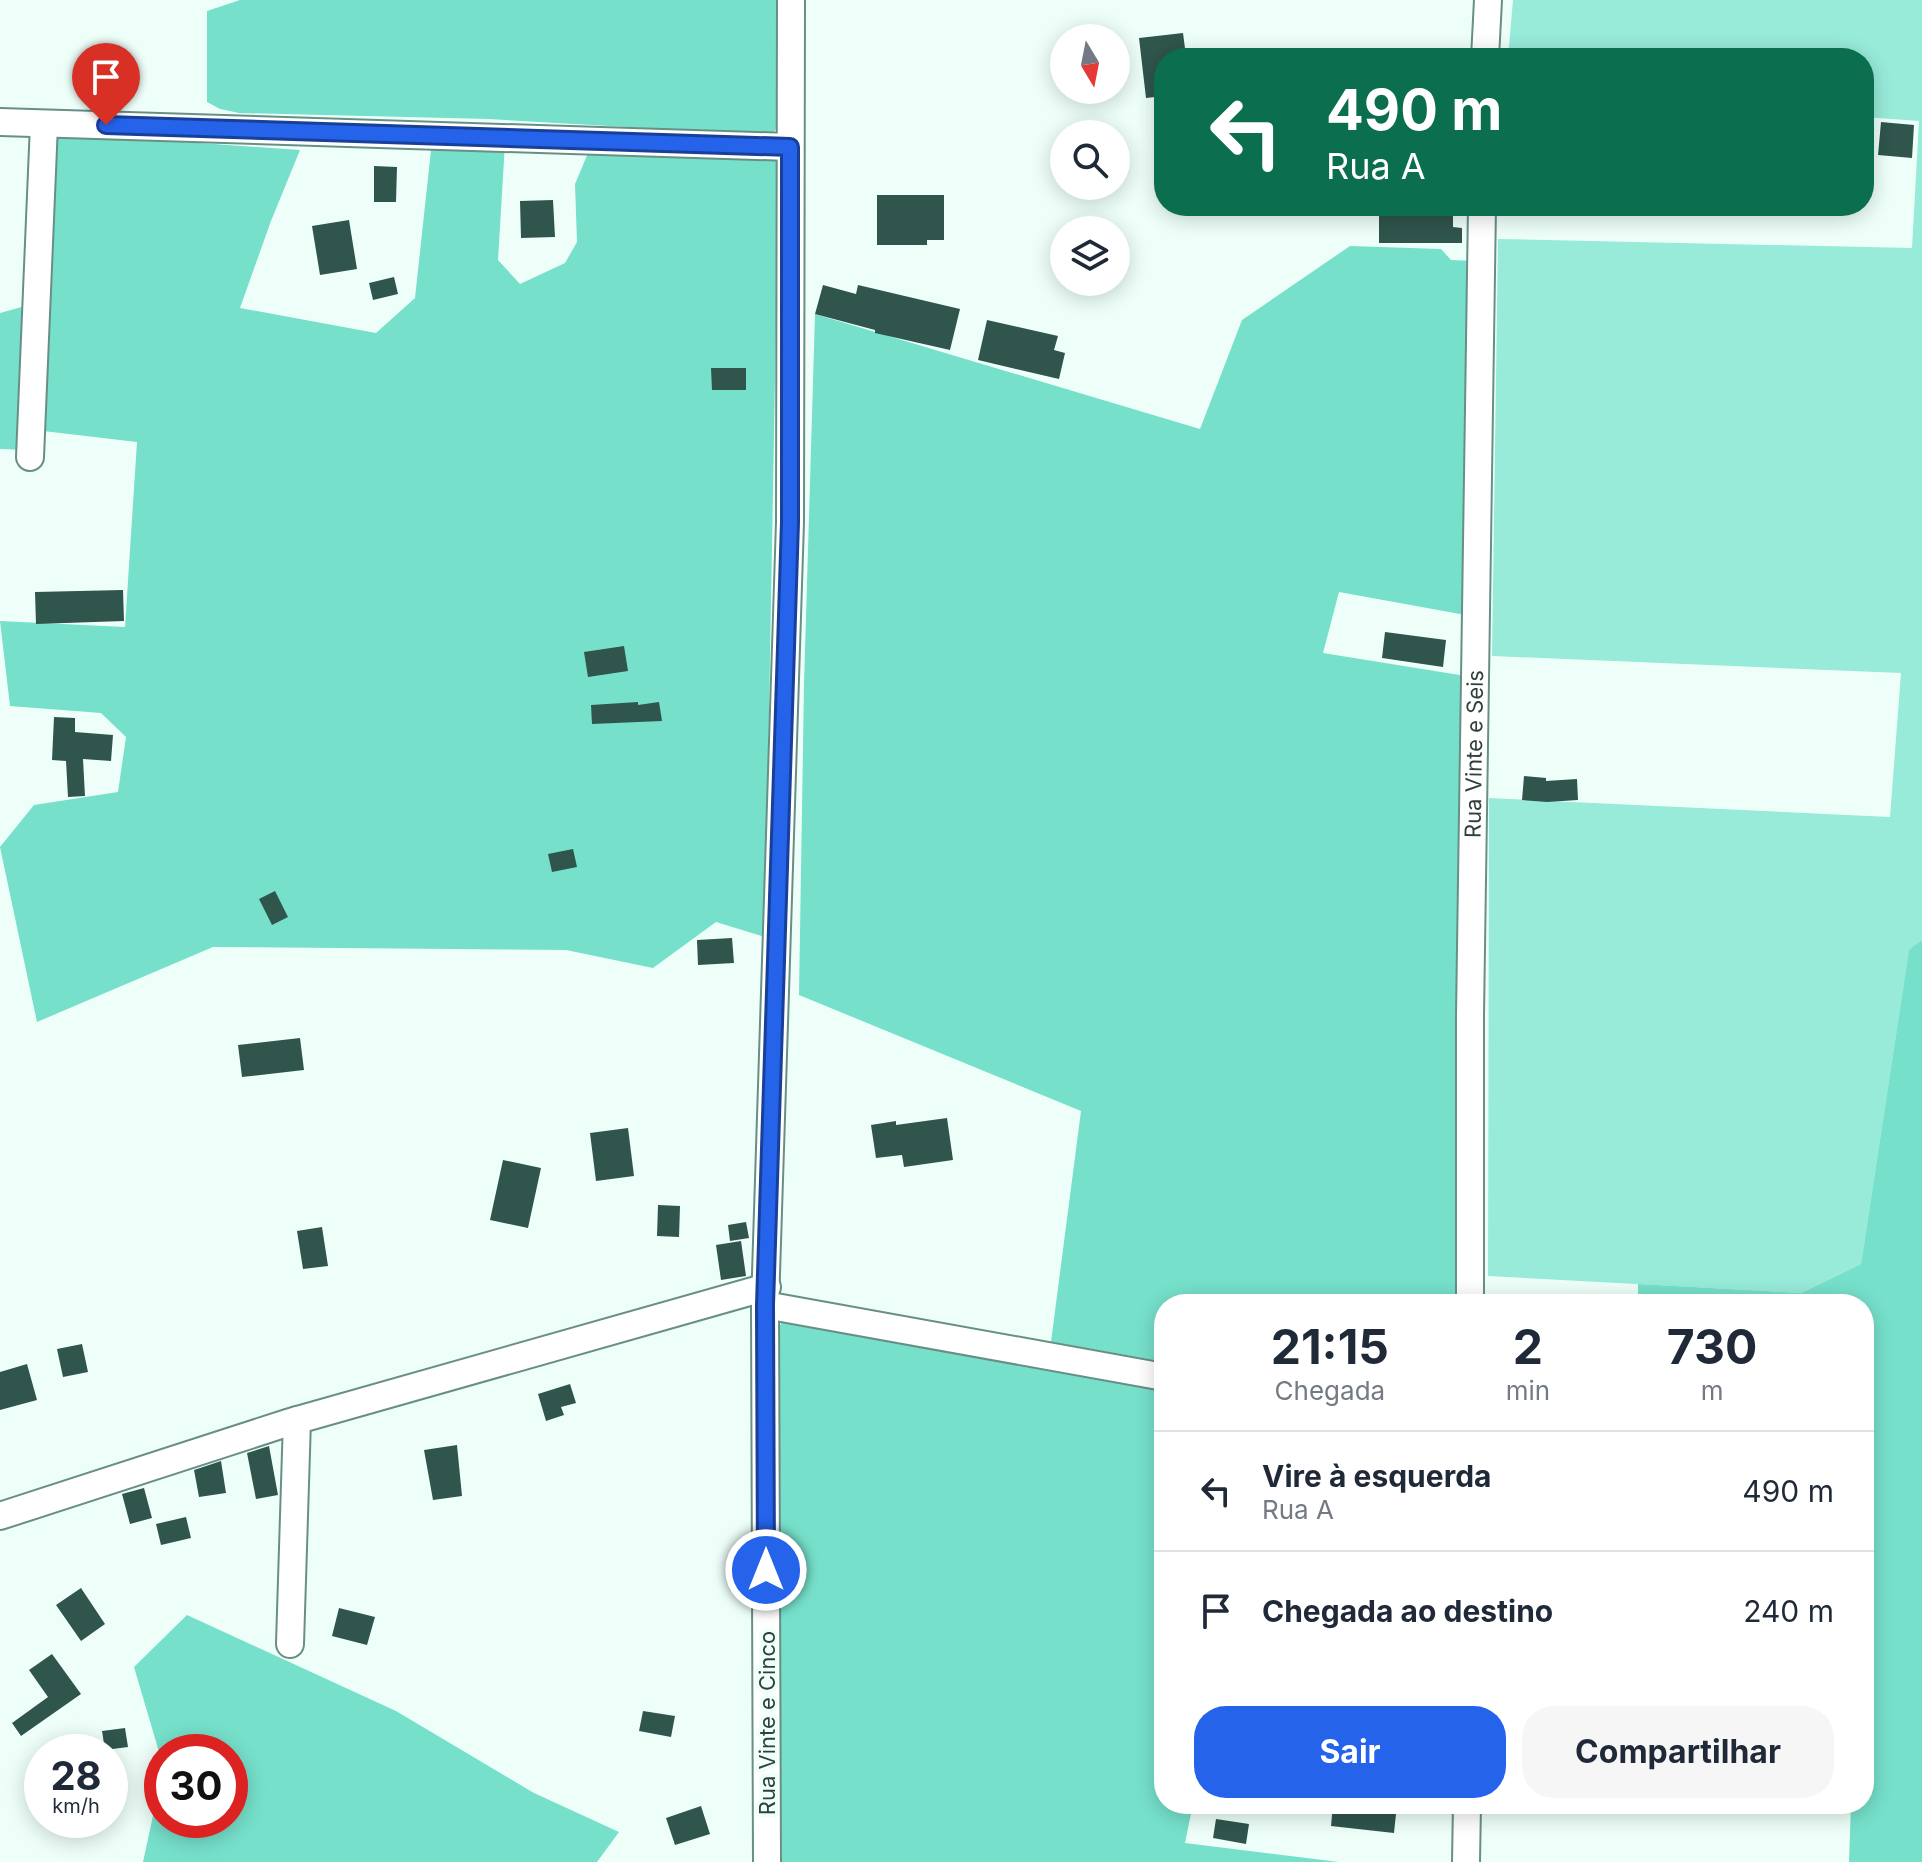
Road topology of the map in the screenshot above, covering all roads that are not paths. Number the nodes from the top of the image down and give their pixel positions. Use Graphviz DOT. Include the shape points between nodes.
graph roads {
  1 [pos="791,0"];
  2 [pos="1488,0"];
  3 [pos="1486,48"];
  4 [pos="0,122"];
  5 [pos="44,124"];
  6 [pos="790,147"];
  7 [pos="1482,216"];
  8 [pos="30,457"];
  9 [pos="1470,1294"];
  10 [pos="766,1296"];
  11 [pos="1154,1375"];
  12 [pos="297,1420"];
  13 [pos="0,1516"];
  14 [pos="290,1644"];
  15 [pos="1467,1814"];
  16 [pos="767,1862"];
  17 [pos="1466,1862"];
  1 -- 6 [label="street, Rua Vinte e Cinco"];
  2 -- 3 [label="street"];
  4 -- 5 [label="street"];
  5 -- 6 [label="street"];
  5 -- 8 [label="street"];
  6 -- 10 [label="street, Rua Vinte e Cinco" via="790,522"];
  7 -- 9 [label="street, Rua Vinte e Seis"];
  10 -- 11 [label="street"];
  10 -- 12 [label="street"];
  10 -- 16 [label="street, Rua Vinte e Cinco"];
  12 -- 13 [label="street"];
  12 -- 14 [label="street"];
  15 -- 17 [label="street"];
}
